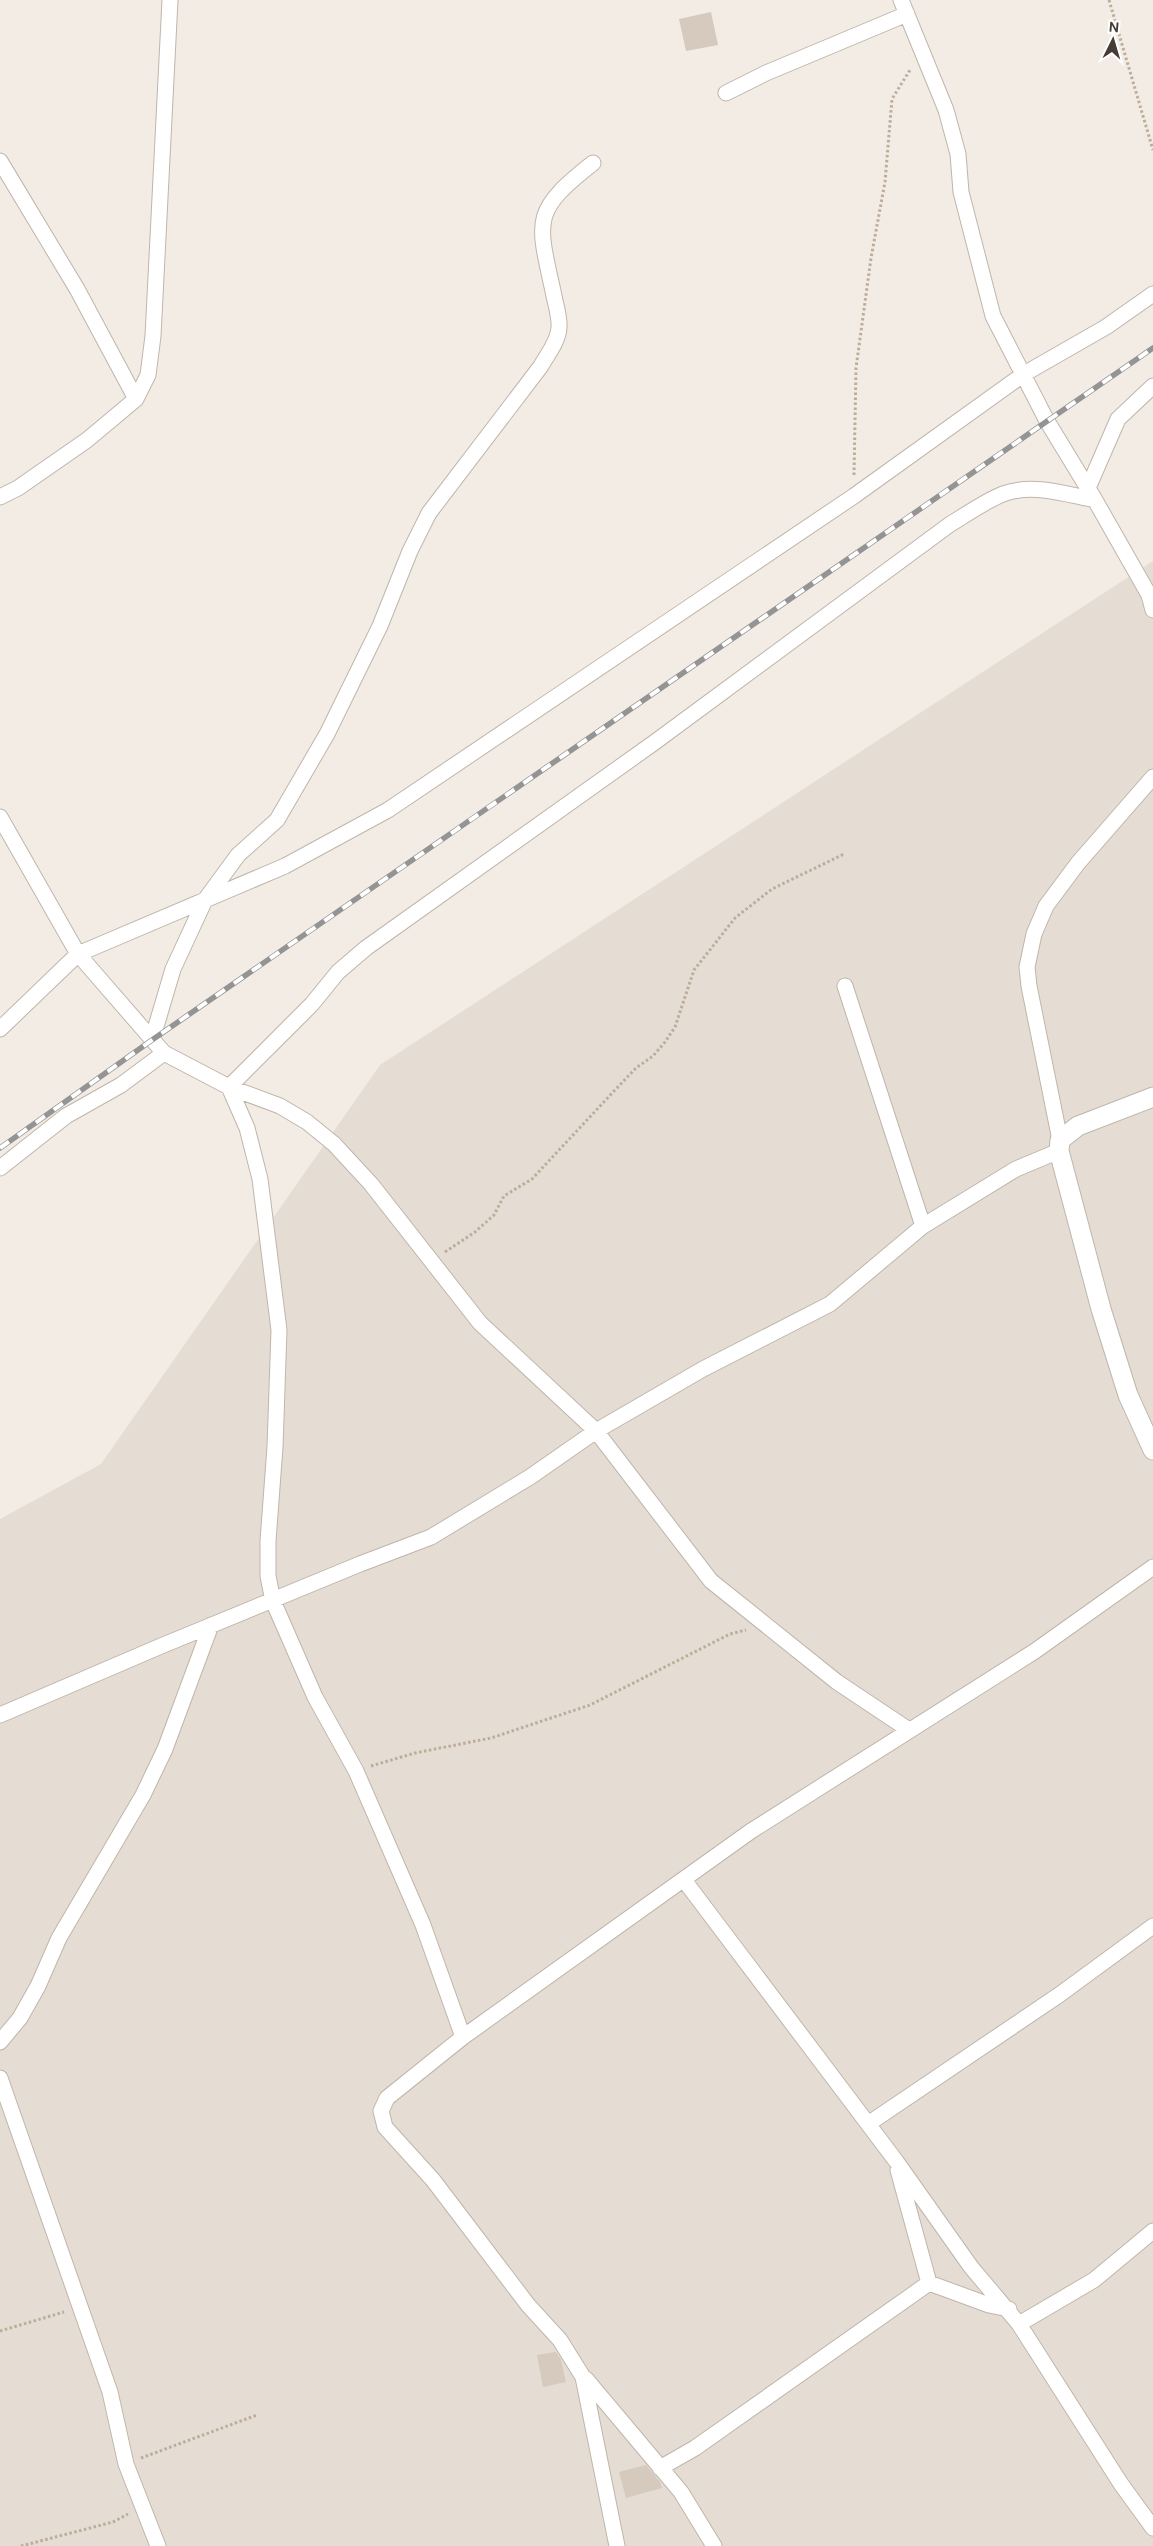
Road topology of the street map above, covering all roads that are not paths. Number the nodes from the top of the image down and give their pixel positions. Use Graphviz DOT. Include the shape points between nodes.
graph roads {
  1 [pos="170,0"];
  2 [pos="901,0"];
  3 [pos="907,14"];
  4 [pos="726,93"];
  5 [pos="0,161"];
  6 [pos="593,163"];
  7 [pos="1153,294"];
  8 [pos="1024,374"];
  9 [pos="1153,386"];
  10 [pos="136,399"];
  11 [pos="1092,494"];
  12 [pos="0,497"];
  13 [pos="1153,610"];
  14 [pos="1153,777"];
  15 [pos="0,817"];
  16 [pos="205,900"];
  17 [pos="78,954"];
  18 [pos="845,986"];
  19 [pos="0,1029"];
  20 [pos="152,1040"];
  21 [pos="164,1053"];
  22 [pos="229,1087"];
  23 [pos="1153,1097"];
  24 [pos="1059,1146"];
  25 [pos="0,1168"];
  26 [pos="923,1226"];
  27 [pos="596,1431"];
  28 [pos="1153,1450"];
  29 [pos="1153,1567"];
  30 [pos="273,1601"];
  31 [pos="211,1625"];
  32 [pos="0,1715"];
  33 [pos="910,1730"];
  34 [pos="684,1880"];
  35 [pos="1153,1926"];
  36 [pos="462,2036"];
  37 [pos="0,2042"];
  38 [pos="0,2078"];
  39 [pos="868,2124"];
  40 [pos="896,2161"];
  41 [pos="1153,2231"];
  42 [pos="929,2283"];
  43 [pos="1008,2310"];
  44 [pos="1019,2324"];
  45 [pos="584,2377"];
  46 [pos="660,2468"];
  47 [pos="1153,2528"];
  48 [pos="158,2546"];
  49 [pos="617,2546"];
  50 [pos="714,2546"];
  1 -- 10 [label="street" via="152,336 148,375"];
  2 -- 3 [label="street"];
  3 -- 4 [label="street"];
  3 -- 8 [label="street" via="946,110 958,154 961,192 993,316"];
  5 -- 10 [label="street" via="77,289"];
  6 -- 16 [label="street" via="561,189 542,222 541,238 559,319 556,340 541,366 429,513 380,626 331,726 277,820 238,855"];
  7 -- 8 [label="street" via="1106,327"];
  8 -- 11 [label="street" via="1047,421"];
  8 -- 16 [label="street" via="854,496 388,810 285,866"];
  9 -- 11 [label="street" via="1118,419"];
  10 -- 12 [label="street" via="87,440"];
  11 -- 13 [label="street" via="1149,595"];
  11 -- 22 [label="street" via="1019,490 1001,495 949,525 655,742 366,948 338,972 312,1004"];
  14 -- 24 [label="street" via="1046,906 1034,934 1027,968 1029,986"];
  15 -- 17 [label="street"];
  16 -- 17 [label="street"];
  16 -- 20 [label="street" via="173,969"];
  17 -- 19 [label="street"];
  17 -- 20 [label="street"];
  18 -- 26 [label="street"];
  20 -- 21 [label="street"];
  21 -- 22 [label="street"];
  21 -- 25 [label="street" via="121,1085 66,1116"];
  22 -- 27 [label="street" via="280,1106 334,1144 371,1184 480,1324"];
  22 -- 30 [label="street" via="247,1128 260,1178 279,1330 268,1541 268,1576"];
  23 -- 24 [label="street" via="1078,1126"];
  24 -- 26 [label="street"];
  24 -- 28 [label="street" via="1101,1309 1128,1395"];
  26 -- 27 [label="street" via="830,1304 703,1369"];
  27 -- 30 [label="street" via="530,1477 431,1537"];
  27 -- 33 [label="street" via="711,1581 837,1682"];
  29 -- 33 [label="street" via="1036,1651"];
  30 -- 31 [label="street"];
  30 -- 36 [label="street" via="316,1697 356,1771 423,1925"];
  31 -- 32 [label="street"];
  31 -- 37 [label="street" via="165,1749 143,1795 59,1938 20,2018"];
  33 -- 34 [label="street" via="751,1831"];
  34 -- 36 [label="street"];
  34 -- 39 [label="street"];
  35 -- 39 [label="street"];
  36 -- 45 [label="street" via="387,2098 381,2111 385,2127 433,2180 528,2305 560,2340"];
  38 -- 48 [label="street" via="110,2392 126,2464"];
  39 -- 40 [label="street"];
  40 -- 42 [label="street"];
  40 -- 43 [label="street" via="971,2267"];
  41 -- 44 [label="street" via="1094,2280"];
  42 -- 43 [label="street"];
  42 -- 46 [label="street" via="695,2448"];
  43 -- 44 [label="street"];
  44 -- 47 [label="street"];
  45 -- 46 [label="street"];
  45 -- 49 [label="street"];
  46 -- 50 [label="street" via="681,2492"];
}
